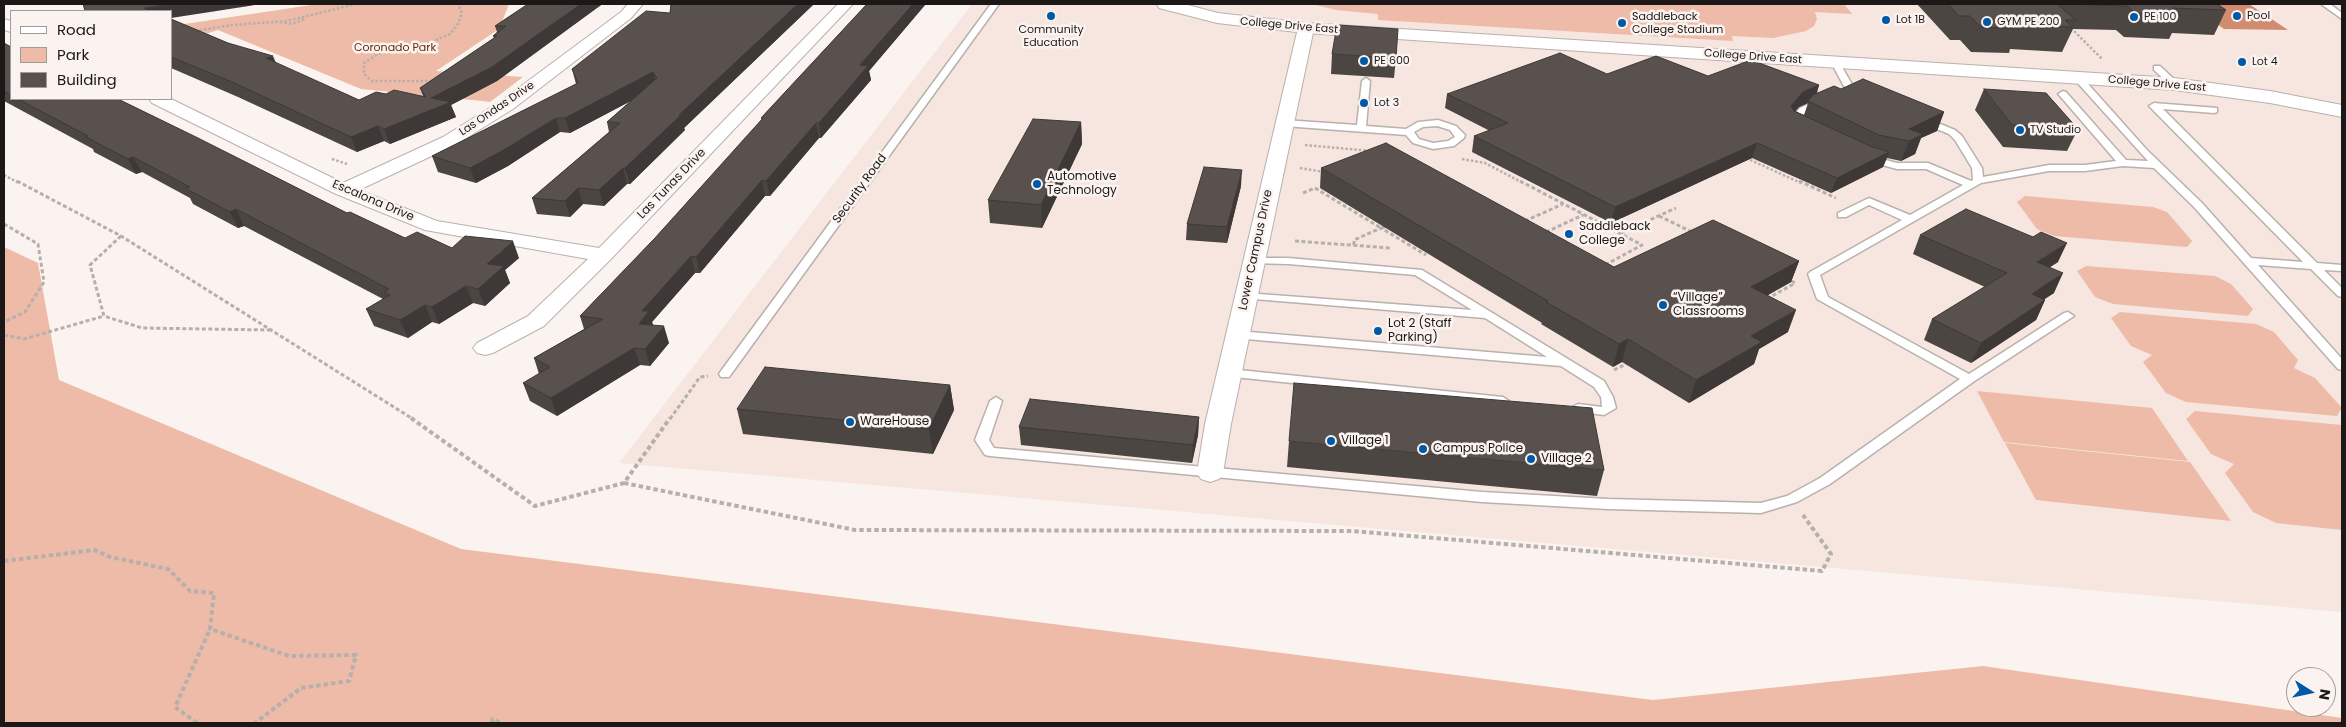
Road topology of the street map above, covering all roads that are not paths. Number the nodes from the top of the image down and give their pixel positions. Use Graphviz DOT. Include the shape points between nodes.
graph roads {
  1 [pos="636,4"];
  2 [pos="846,4"];
  3 [pos="995,4"];
  4 [pos="1165,4"];
  5 [pos="2325,4"];
  6 [pos="2342,18"];
  7 [pos="1306,28"];
  8 [pos="1835,62"];
  9 [pos="2157,68"];
  10 [pos="2077,77"];
  11 [pos="1366,81"];
  12 [pos="2174,84"];
  13 [pos="1841,93"];
  14 [pos="2063,94"];
  15 [pos="1867,97"];
  16 [pos="160,100"];
  17 [pos="2214,110"];
  18 [pos="2342,111"];
  19 [pos="1909,114"];
  20 [pos="1284,123"];
  21 [pos="1361,129"];
  22 [pos="1809,131"];
  23 [pos="1409,132"];
  24 [pos="1860,154"];
  25 [pos="2123,163"];
  26 [pos="2158,165"];
  27 [pos="1974,183"];
  28 [pos="342,190"];
  29 [pos="1842,214"];
  30 [pos="1911,220"];
  31 [pos="604,255"];
  32 [pos="2249,261"];
  33 [pos="1254,262"];
  34 [pos="2315,266"];
  35 [pos="2342,268"];
  36 [pos="2342,294"];
  37 [pos="1246,296"];
  38 [pos="1488,315"];
  39 [pos="2068,316"];
  40 [pos="1238,335"];
  41 [pos="485,348"];
  42 [pos="1564,363"];
  43 [pos="2342,366"];
  44 [pos="1229,373"];
  45 [pos="725,374"];
  46 [pos="1969,379"];
  47 [pos="996,401"];
  48 [pos="1515,402"];
  49 [pos="1564,407"];
  50 [pos="1210,473"];
  1 -- 28 [label="street, Las Ondas Drive" via="507,105 449,141"];
  2 -- 31 [label="street, Las Tunas Drive"];
  3 -- 45 [label="lane, Security Road"];
  4 -- 7 [label="street, College Drive East" via="1217,18"];
  5 -- 6 [label="lane"];
  7 -- 8 [label="street, College Drive East"];
  7 -- 20 [label="street, Lower Campus Drive"];
  8 -- 10 [label="street, College Drive East"];
  8 -- 13 [label="lane"];
  9 -- 12 [label="lane"];
  10 -- 12 [label="street, College Drive East"];
  10 -- 26 [label="lane"];
  11 -- 21 [label="lane"];
  12 -- 18 [label="street, College Drive East"];
  13 -- 15 [label="lane"];
  13 -- 22 [label="lane" via="1803,110 1793,122"];
  14 -- 25 [label="lane"];
  16 -- 28 [label="street, Escalona Drive"];
  17 -- 34 [label="lane" via="2154,106"];
  19 -- 27 [label="lane" via="1959,138 1977,168"];
  20 -- 21 [label="lane"];
  20 -- 33 [label="street, Lower Campus Drive"];
  21 -- 23 [label="lane"];
  24 -- 27 [label="lane" via="1897,166 1928,166"];
  25 -- 26 [label="lane"];
  25 -- 27 [label="lane" via="2049,168"];
  26 -- 32 [label="lane"];
  27 -- 30 [label="lane"];
  28 -- 31 [label="street, Escalona Drive" via="432,226"];
  29 -- 30 [label="lane" via="1869,201"];
  30 -- 46 [label="lane" via="1814,274 1823,299"];
  31 -- 41 [label="street, Las Tunas Drive" via="536,321"];
  32 -- 34 [label="lane"];
  32 -- 43 [label="lane"];
  33 -- 37 [label="street, Lower Campus Drive"];
  33 -- 38 [label="lane" via="1288,261 1418,272"];
  34 -- 35 [label="lane"];
  34 -- 36 [label="lane"];
  37 -- 38 [label="lane"];
  37 -- 40 [label="street, Lower Campus Drive"];
  38 -- 42 [label="lane"];
  39 -- 46 [label="lane"];
  40 -- 42 [label="lane"];
  40 -- 44 [label="street, Lower Campus Drive"];
  42 -- 49 [label="lane" via="1599,384 1610,408 1604,411"];
  44 -- 48 [label="lane"];
  44 -- 50 [label="street, Lower Campus Drive"];
  46 -- 50 [label="lane" via="1825,481 1792,499 1761,508 1482,497"];
  47 -- 50 [label="lane" via="982,440 990,452"];
}
